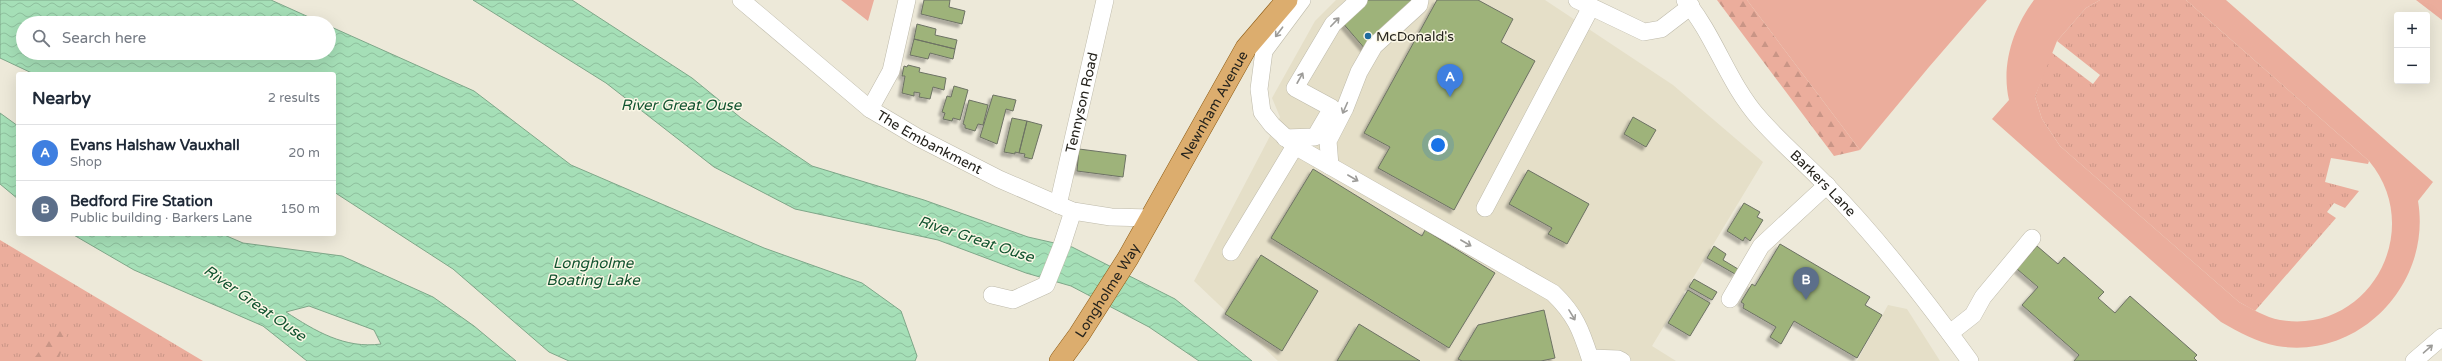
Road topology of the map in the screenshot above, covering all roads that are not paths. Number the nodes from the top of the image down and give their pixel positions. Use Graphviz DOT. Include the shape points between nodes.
graph roads {
  1 [pos="740,0"];
  2 [pos="907,0"];
  3 [pos="1105,0"];
  4 [pos="1287,0"];
  5 [pos="1302,0"];
  6 [pos="1359,0"];
  7 [pos="1420,0"];
  8 [pos="1688,3"];
  9 [pos="1584,4"];
  10 [pos="870,109"];
  11 [pos="1290,142"];
  12 [pos="1330,166"];
  13 [pos="1827,185"];
  14 [pos="1065,208"];
  15 [pos="1485,208"];
  16 [pos="1151,218"];
  17 [pos="2032,238"];
  18 [pos="1231,252"];
  19 [pos="992,295"];
  20 [pos="1730,299"];
  21 [pos="1950,333"];
  22 [pos="2442,337"];
  23 [pos="1060,361"];
  24 [pos="1622,361"];
  25 [pos="1970,361"];
  26 [pos="2414,361"];
  1 -- 10 [label="street, The Embankment"];
  2 -- 10 [label="street" via="892,71"];
  3 -- 14 [label="street, Tennyson Road"];
  4 -- 16 [label="main road, Newnham Avenue" via="1246,48"];
  5 -- 11 [label="street, one-way" via="1264,51 1259,82 1262,112"];
  11 -- 6 [label="street, one-way" via="1316,137 1332,108 1295,88 1332,24"];
  7 -- 12 [label="street, one-way" via="1419,5 1374,46 1359,72 1346,108 1328,141"];
  8 -- 9 [label="street" via="1662,29 1644,32"];
  8 -- 13 [label="street, Barkers Lane" via="1711,38 1736,86 1758,117"];
  9 -- 15 [label="street"];
  10 -- 14 [label="street, The Embankment" via="917,137 999,179"];
  11 -- 12 [label="street"];
  11 -- 18 [label="street"];
  12 -- 24 [label="street, one-way" via="1553,293 1570,310 1590,358"];
  13 -- 20 [label="street" via="1761,246"];
  13 -- 21 [label="street, Barkers Lane" via="1879,243"];
  14 -- 16 [label="street, The Embankment" via="1111,217"];
  14 -- 19 [label="street, Tennyson Road" via="1062,245 1046,285 1013,300"];
  16 -- 23 [label="main road, Longholme Way" via="1095,311"];
  17 -- 21 [label="street" via="1983,297 1973,315"];
  21 -- 25 [label="street, Barkers Lane"];
  26 -- 22 [label="street, one-way"];
}
